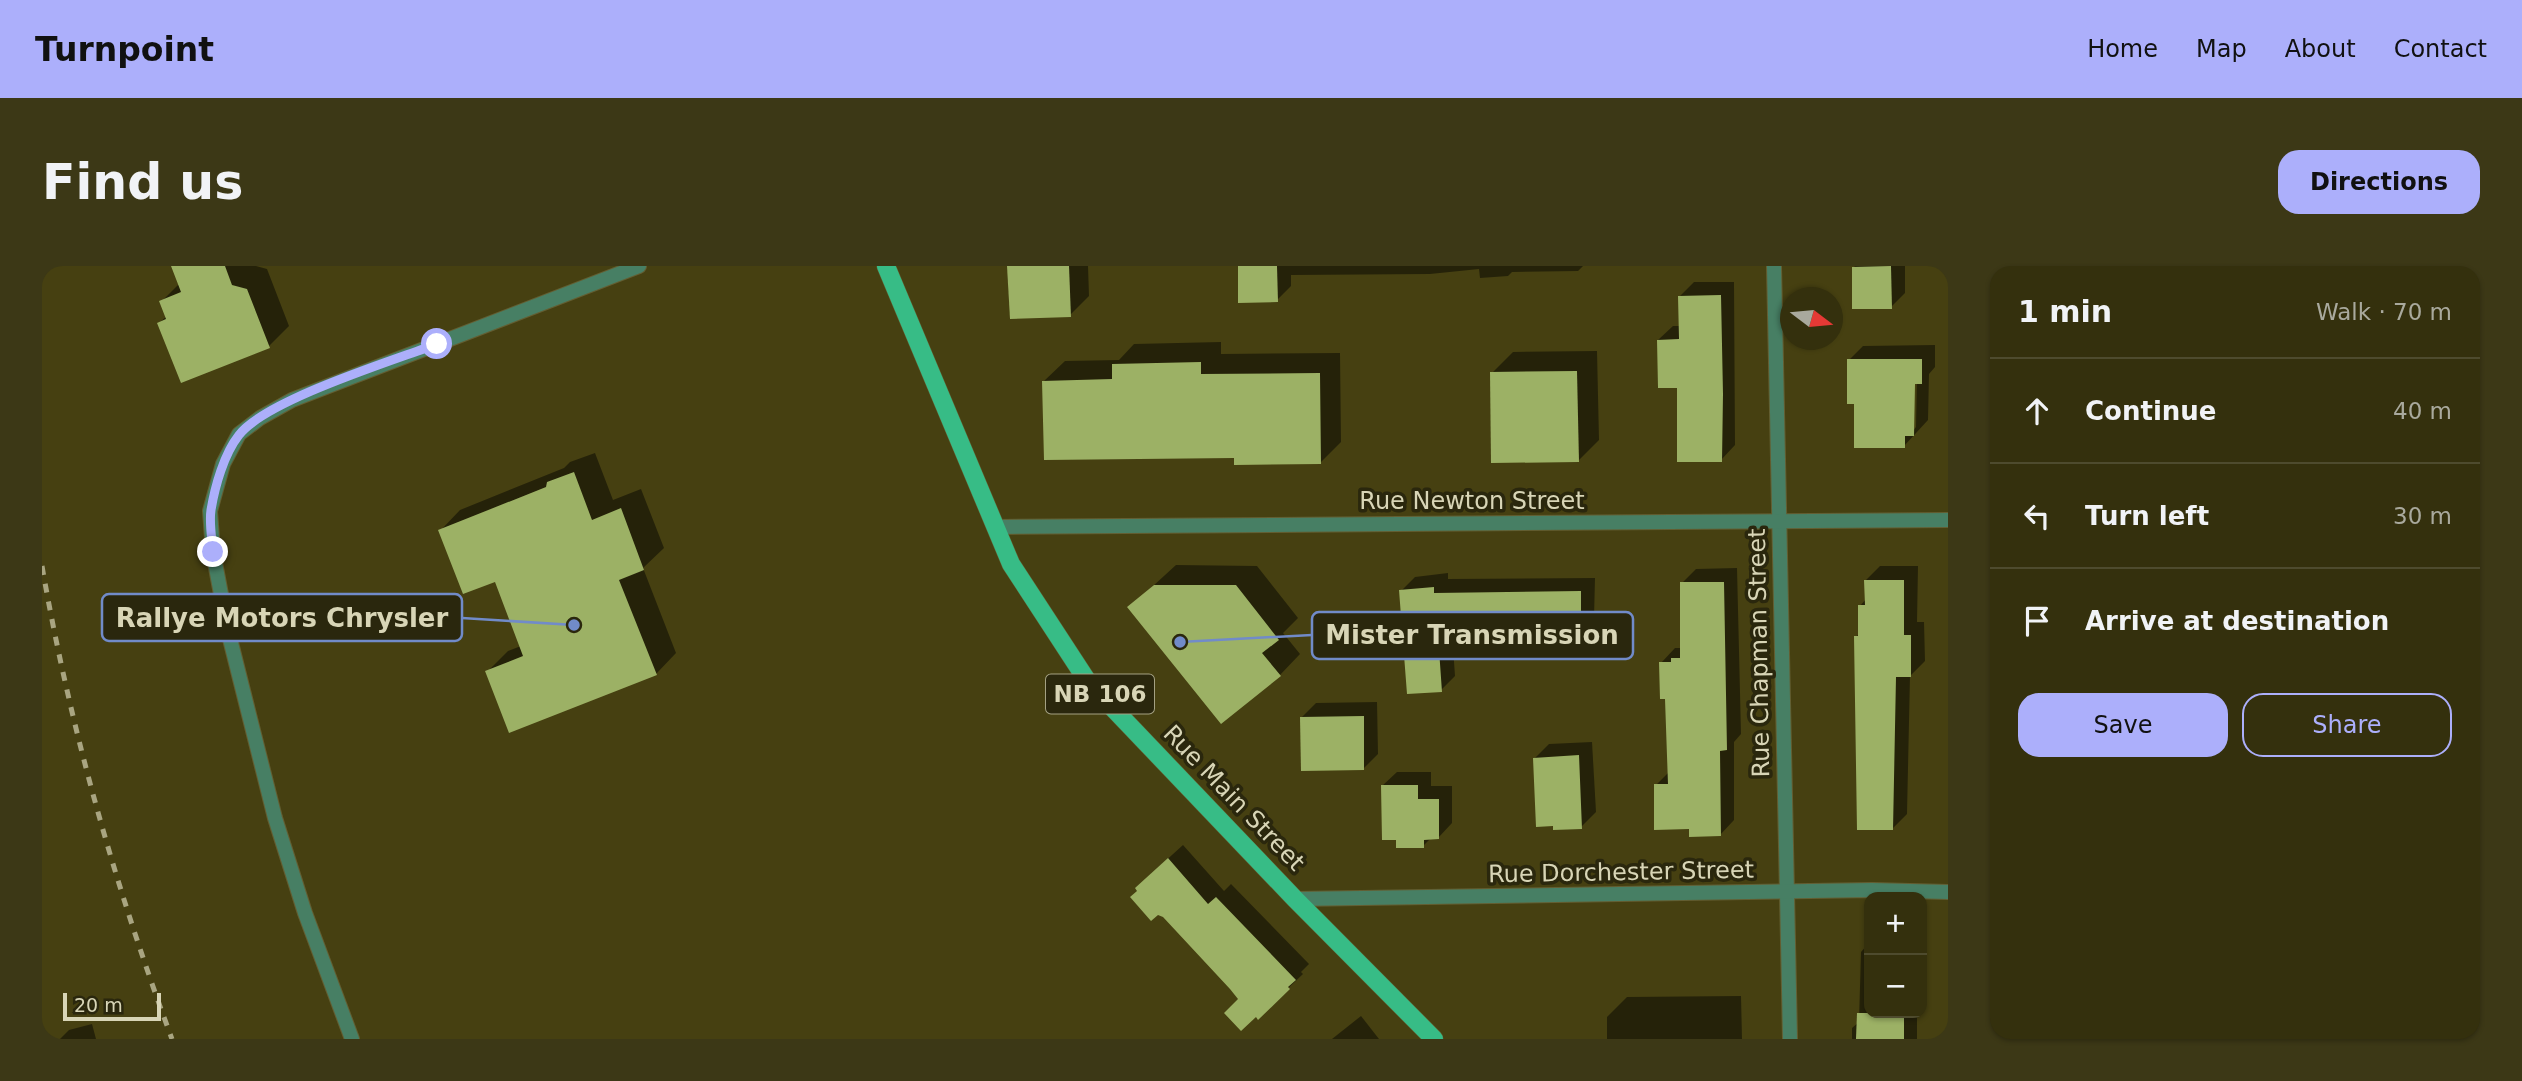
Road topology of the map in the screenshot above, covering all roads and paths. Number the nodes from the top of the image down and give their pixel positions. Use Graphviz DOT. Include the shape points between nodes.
graph roads {
  1 [pos="639,266"];
  2 [pos="886,266"];
  3 [pos="1774,266"];
  4 [pos="1948,520"];
  5 [pos="1779,521"];
  6 [pos="996,527"];
  7 [pos="1786,892"];
  8 [pos="1948,892"];
  9 [pos="1295,899"];
  10 [pos="352,1039"];
  11 [pos="1434,1039"];
  12 [pos="1790,1039"];
  1 -- 10 [label="street" via="292,400 239,434 223,464 211,512 213,552 228,631 275,817"];
  2 -- 6 [label="main road, Rue Main Street / NB 106"];
  3 -- 5 [label="street, Rue Chapman Street"];
  4 -- 5 [label="street, Rue Newton Street"];
  5 -- 6 [label="street, Rue Newton Street"];
  5 -- 7 [label="street, Rue Chapman Street"];
  6 -- 9 [label="main road, Rue Main Street / NB 106" via="1011,564 1088,681"];
  7 -- 8 [label="street, Rue Dorchester Street"];
  7 -- 9 [label="street, Rue Dorchester Street"];
  7 -- 12 [label="street, Rue Chapman Street"];
  9 -- 11 [label="main road, Rue Main Street / NB 106"];
}
